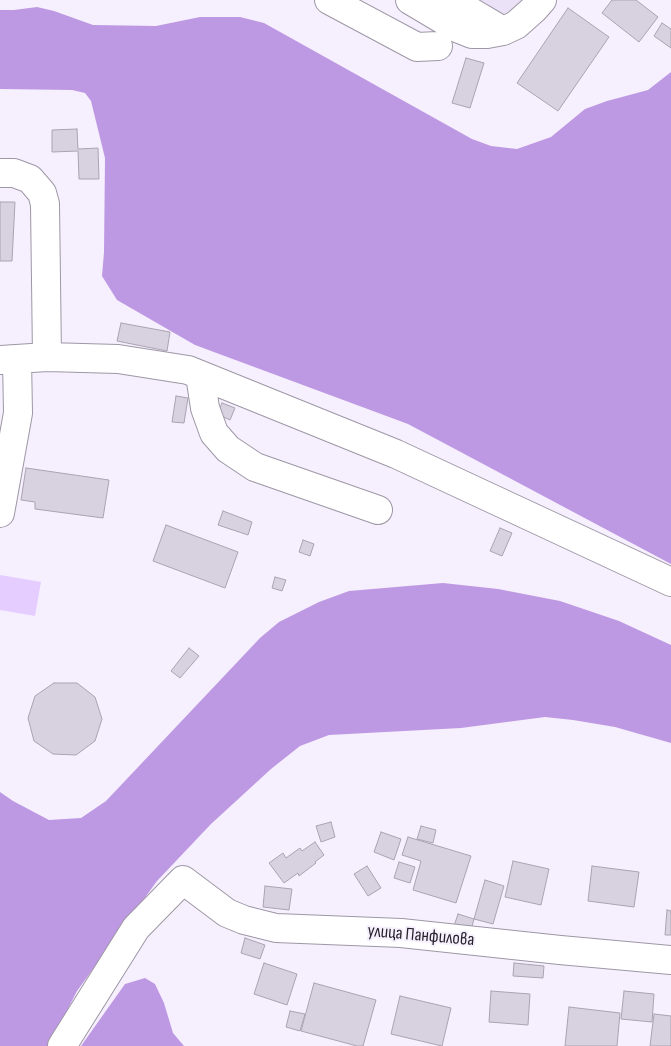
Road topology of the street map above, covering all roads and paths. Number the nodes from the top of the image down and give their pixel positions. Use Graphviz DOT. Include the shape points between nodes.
graph roads {
  1 [pos="329,0"];
  2 [pos="410,0"];
  3 [pos="451,0"];
  4 [pos="542,0"];
  5 [pos="503,32"];
  6 [pos="438,46"];
  7 [pos="0,173"];
  8 [pos="47,357"];
  9 [pos="8,360"];
  10 [pos="200,376"];
  11 [pos="378,510"];
  12 [pos="0,513"];
  13 [pos="671,582"];
  14 [pos="671,960"];
  15 [pos="62,1046"];
  1 -- 6 [label="street" via="417,47"];
  2 -- 5 [label="street" via="472,34"];
  3 -- 5 [label="street"];
  4 -- 5 [label="street" via="516,25"];
  7 -- 8 [label="street" via="14,173 30,179 42,193 45,204"];
  8 -- 9 [label="street"];
  8 -- 10 [label="street" via="118,359 188,370"];
  9 -- 12 [label="street" via="18,413"];
  10 -- 11 [label="street" via="205,408 214,433 228,449 255,467"];
  10 -- 13 [label="street" via="396,454"];
  14 -- 15 [label="street, улица Панфилова" via="401,933 276,928 226,913 183,880 136,928"];
}
